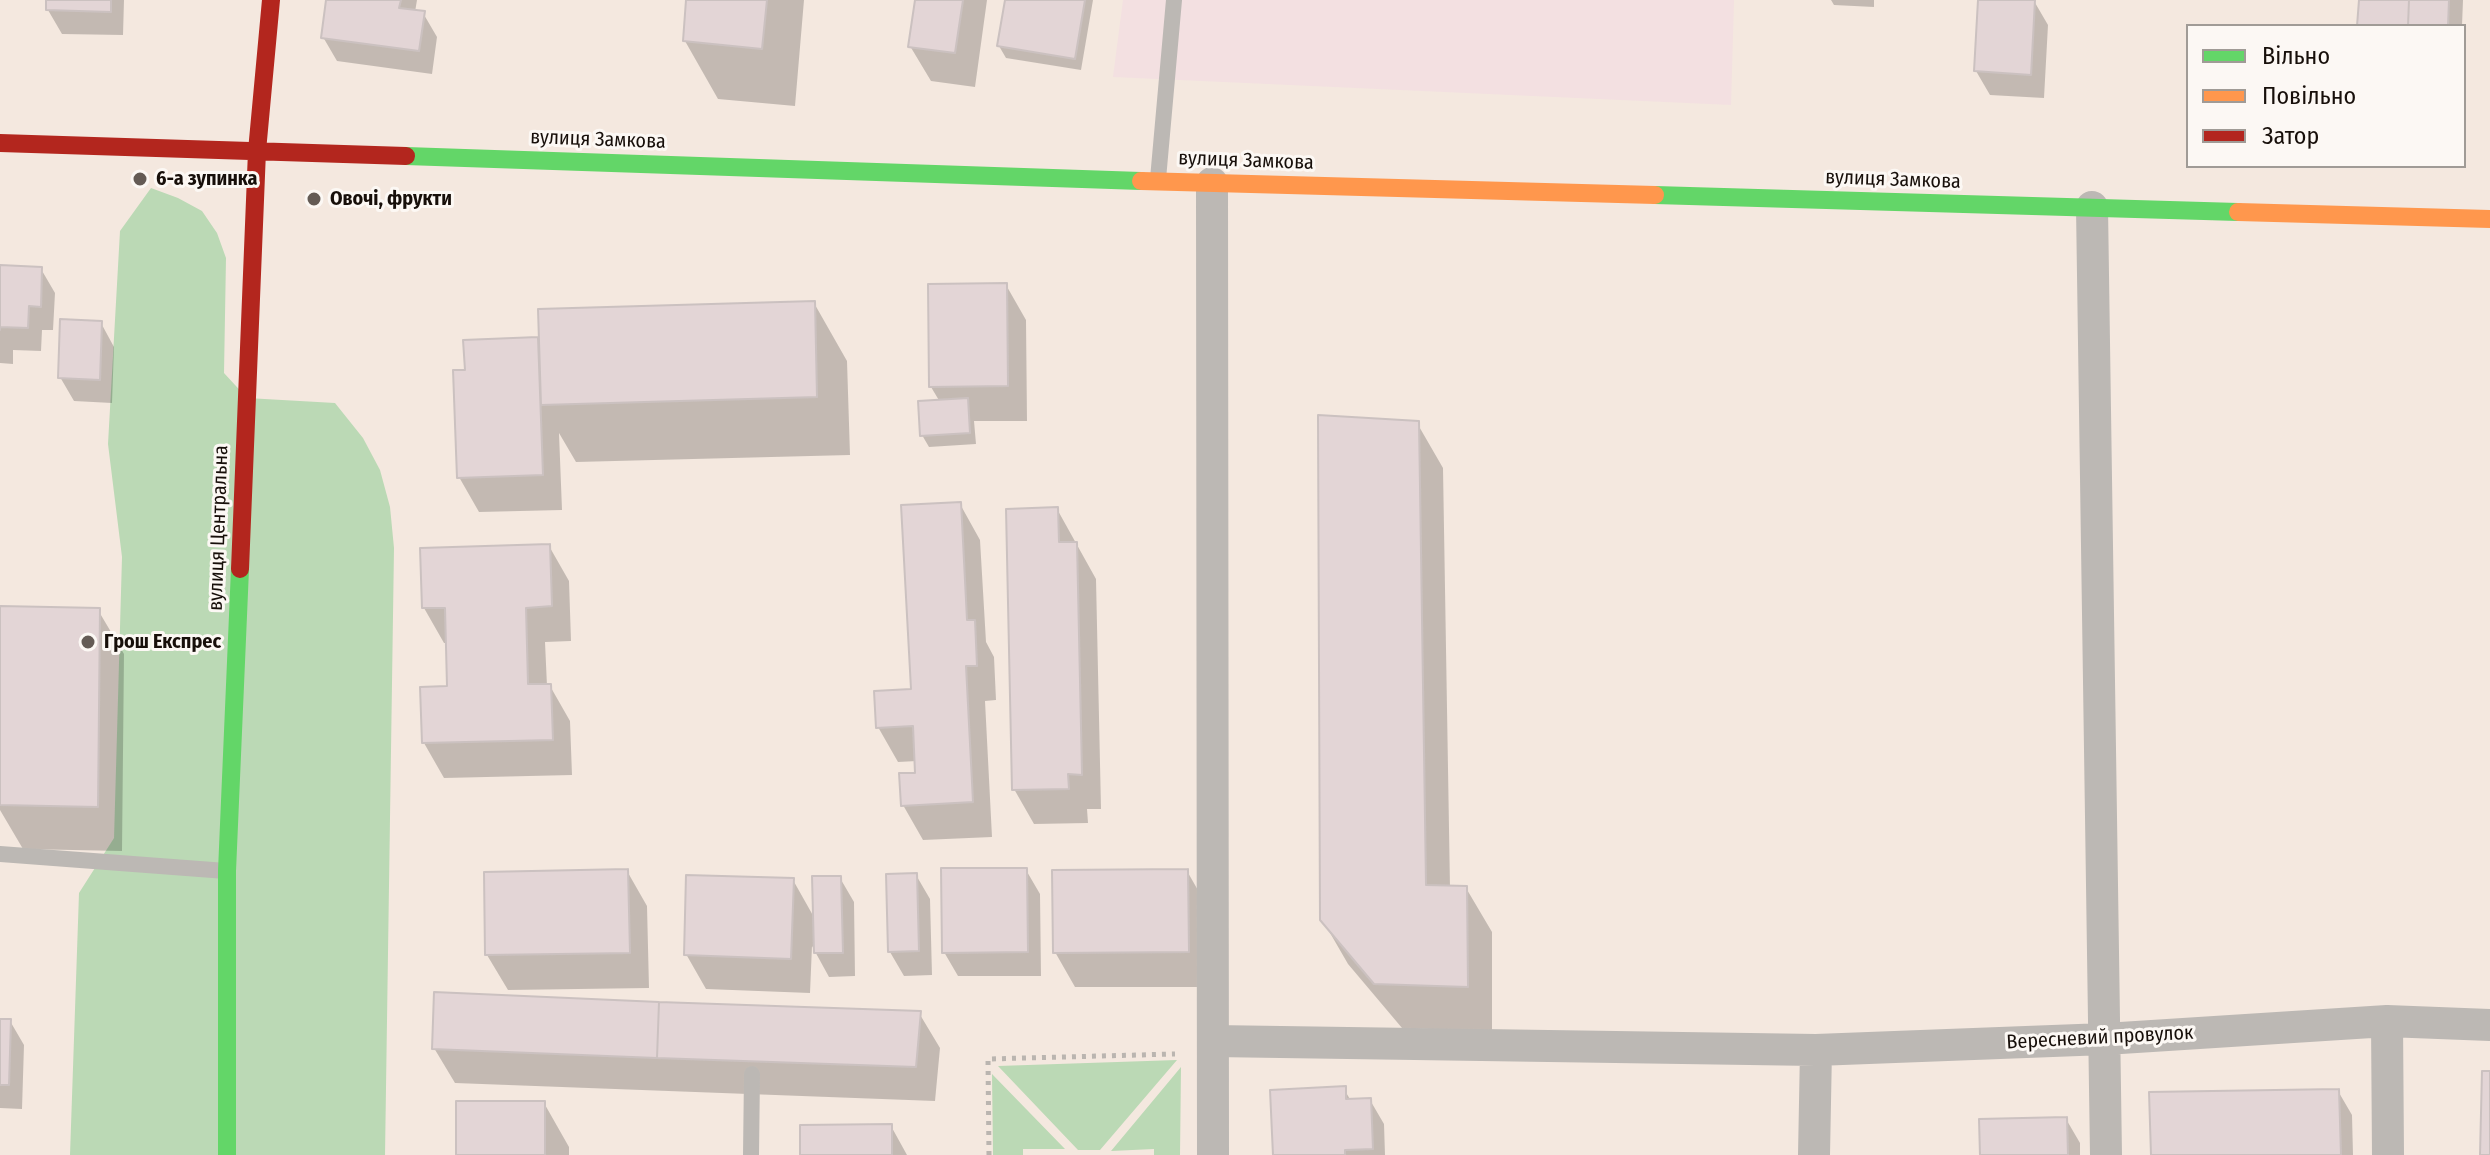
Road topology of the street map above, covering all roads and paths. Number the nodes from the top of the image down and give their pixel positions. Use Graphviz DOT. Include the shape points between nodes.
graph roads {
  1 [pos="271,0"];
  2 [pos="1174,0"];
  3 [pos="0,143"];
  4 [pos="257,151"];
  5 [pos="1158,181"];
  6 [pos="1212,183"];
  7 [pos="2092,207"];
  8 [pos="2490,219"];
  9 [pos="0,854"];
  10 [pos="227,871"];
  11 [pos="2387,1021"];
  12 [pos="2490,1025"];
  13 [pos="2105,1039"];
  14 [pos="1214,1047"];
  15 [pos="1816,1050"];
  16 [pos="752,1074"];
  17 [pos="227,1155"];
  18 [pos="751,1155"];
  19 [pos="989,1155"];
  20 [pos="1213,1155"];
  21 [pos="1814,1155"];
  22 [pos="2106,1155"];
  23 [pos="2388,1155"];
  1 -- 4 [label="street, вулиця Центральна"];
  2 -- 5 [label="lane"];
  3 -- 4 [label="street, вулиця Замкова"];
  4 -- 5 [label="street, вулиця Замкова"];
  4 -- 10 [label="street, вулиця Центральна"];
  5 -- 6 [label="street, вулиця Замкова"];
  6 -- 7 [label="street, вулиця Замкова"];
  6 -- 14 [label="street"];
  7 -- 8 [label="street, вулиця Замкова"];
  7 -- 13 [label="street"];
  9 -- 10 [label="lane"];
  10 -- 17 [label="street, вулиця Центральна"];
  11 -- 12 [label="street, Вересневий провулок"];
  11 -- 13 [label="street, Вересневий провулок"];
  11 -- 23 [label="street"];
  13 -- 15 [label="street, Вересневий провулок"];
  13 -- 22 [label="street"];
  14 -- 15 [label="street, Вересневий провулок"];
  14 -- 19 [label="path" via="988,1059"];
  14 -- 20 [label="street"];
  15 -- 21 [label="street"];
  16 -- 18 [label="lane"];
}
